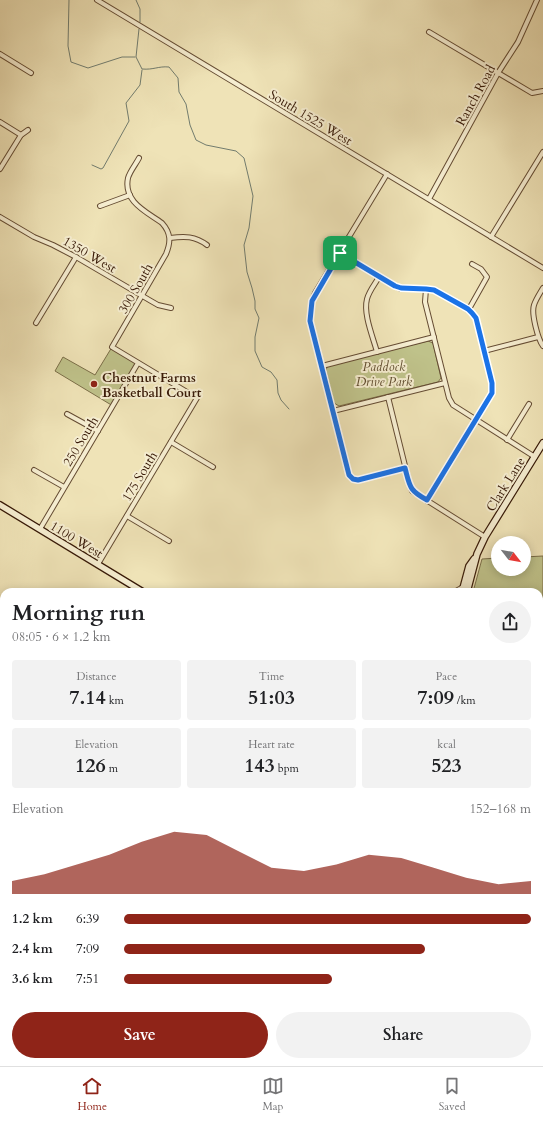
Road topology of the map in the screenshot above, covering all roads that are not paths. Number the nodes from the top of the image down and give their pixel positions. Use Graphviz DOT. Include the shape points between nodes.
graph roads {
  1 [pos="97,0"];
  2 [pos="537,0"];
  3 [pos="429,32"];
  4 [pos="0,54"];
  5 [pos="31,73"];
  6 [pos="498,73"];
  7 [pos="543,92"];
  8 [pos="0,122"];
  9 [pos="28,130"];
  10 [pos="21,135"];
  11 [pos="543,152"];
  12 [pos="139,158"];
  13 [pos="0,169"];
  14 [pos="387,174"];
  15 [pos="130,195"];
  16 [pos="429,199"];
  17 [pos="100,206"];
  18 [pos="0,217"];
  19 [pos="491,237"];
  20 [pos="170,238"];
  21 [pos="207,245"];
  22 [pos="340,253"];
  23 [pos="76,257"];
  24 [pos="472,264"];
  25 [pos="543,268"];
  26 [pos="379,277"];
  27 [pos="543,288"];
  28 [pos="426,289"];
  29 [pos="541,294"];
  30 [pos="142,296"];
  31 [pos="171,308"];
  32 [pos="468,309"];
  33 [pos="36,323"];
  34 [pos="434,337"];
  35 [pos="538,337"];
  36 [pos="543,346"];
  37 [pos="484,351"];
  38 [pos="377,352"];
  39 [pos="138,363"];
  40 [pos="322,366"];
  41 [pos="445,382"];
  42 [pos="388,397"];
  43 [pos="529,404"];
  44 [pos="333,410"];
  45 [pos="66,414"];
  46 [pos="475,420"];
  47 [pos="98,432"];
  48 [pos="507,440"];
  49 [pos="171,442"];
  50 [pos="543,443"];
  51 [pos="535,457"];
  52 [pos="213,467"];
  53 [pos="405,468"];
  54 [pos="34,470"];
  55 [pos="64,488"];
  56 [pos="427,500"];
  57 [pos="0,505"];
  58 [pos="127,516"];
  59 [pos="40,529"];
  60 [pos="485,537"];
  61 [pos="169,541"];
  62 [pos="98,564"];
  63 [pos="137,588"];
  64 [pos="465,588"];
  1 -- 14 [label="street, South 1525 West"];
  2 -- 6 [label="street, Ranch Road" via="518,42"];
  3 -- 6 [label="street"];
  4 -- 5 [label="street"];
  6 -- 7 [label="street" via="532,93"];
  6 -- 16 [label="street, Ranch Road"];
  8 -- 10 [label="street"];
  9 -- 10 [label="street"];
  10 -- 13 [label="street"];
  11 -- 19 [label="street"];
  12 -- 15 [label="street" via="128,178"];
  14 -- 16 [label="street, South 1525 West"];
  14 -- 22 [label="street"];
  15 -- 17 [label="street"];
  15 -- 20 [label="street" via="140,209 162,223"];
  16 -- 19 [label="street, South 1525 West"];
  18 -- 23 [label="street, 1350 West"];
  19 -- 25 [label="street, South 1525 West"];
  20 -- 21 [label="street" via="194,238"];
  20 -- 30 [label="street, 300 South" via="169,248"];
  22 -- 26 [label="street"];
  22 -- 40 [label="street" via="312,301 310,321"];
  23 -- 30 [label="street, 1350 West"];
  23 -- 33 [label="street"];
  24 -- 32 [label="street" via="487,278"];
  26 -- 28 [label="street" via="401,288"];
  26 -- 38 [label="street" via="370,291 366,308"];
  27 -- 29 [label="street"];
  28 -- 32 [label="street" via="443,294"];
  28 -- 34 [label="street" via="425,302"];
  29 -- 35 [label="street" via="533,310"];
  30 -- 31 [label="street, 1350 West" via="158,305"];
  30 -- 39 [label="street, 300 South" via="112,347"];
  32 -- 37 [label="street" via="476,318"];
  34 -- 38 [label="street"];
  34 -- 41 [label="street"];
  35 -- 36 [label="street"];
  35 -- 37 [label="street"];
  37 -- 46 [label="street" via="492,393"];
  38 -- 40 [label="street"];
  39 -- 47 [label="street, 250 South"];
  39 -- 49 [label="street, 175 South" via="197,398"];
  40 -- 44 [label="street"];
  41 -- 42 [label="street"];
  41 -- 46 [label="street" via="453,405"];
  42 -- 44 [label="street"];
  42 -- 53 [label="street"];
  43 -- 48 [label="street"];
  44 -- 53 [label="street" via="349,475 353,479 358,480"];
  45 -- 47 [label="street"];
  46 -- 48 [label="street"];
  46 -- 56 [label="street"];
  47 -- 55 [label="street, 250 South"];
  48 -- 51 [label="street"];
  49 -- 52 [label="street"];
  49 -- 58 [label="street, 175 South"];
  50 -- 51 [label="street, Clark Lane"];
  51 -- 60 [label="street, Clark Lane"];
  53 -- 56 [label="street" via="412,490"];
  54 -- 55 [label="street"];
  55 -- 59 [label="street, 250 South"];
  56 -- 60 [label="street"];
  57 -- 59 [label="street, 1100 West"];
  58 -- 61 [label="street"];
  58 -- 62 [label="street, 175 South"];
  59 -- 62 [label="street, 1100 West"];
  60 -- 64 [label="street, Clark Lane"];
  62 -- 63 [label="street, 1100 West"];
}
